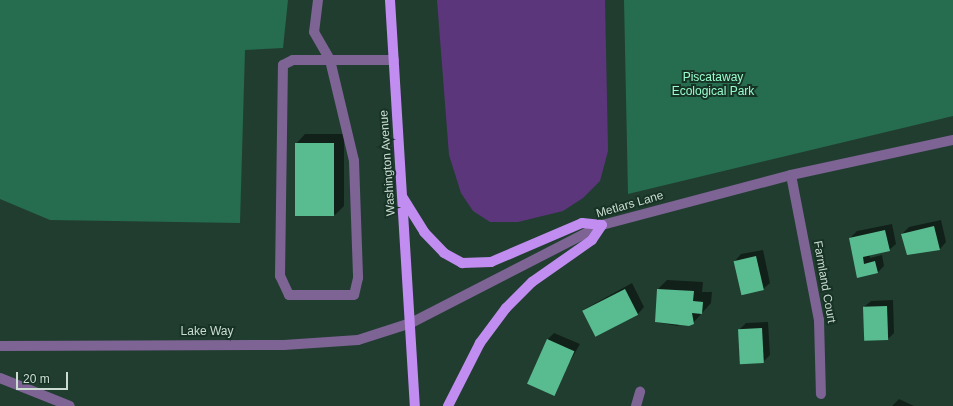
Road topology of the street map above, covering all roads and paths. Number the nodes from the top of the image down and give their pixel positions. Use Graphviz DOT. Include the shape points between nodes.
graph roads {
  1 [pos="318,0"];
  2 [pos="390,0"];
  3 [pos="330,60"];
  4 [pos="394,60"];
  5 [pos="953,140"];
  6 [pos="791,175"];
  7 [pos="403,198"];
  8 [pos="602,225"];
  9 [pos="411,323"];
  10 [pos="0,346"];
  11 [pos="0,378"];
  12 [pos="640,392"];
  13 [pos="821,394"];
  14 [pos="70,406"];
  15 [pos="415,406"];
  16 [pos="448,406"];
  17 [pos="636,406"];
  1 -- 3 [label="street" via="314,32"];
  2 -- 4 [label="main road, Washington Avenue"];
  3 -- 3 [label="street" via="354,162 358,278 354,294 289,295 280,276 283,65 293,60"];
  3 -- 4 [label="street"];
  4 -- 7 [label="main road, Washington Avenue"];
  5 -- 6 [label="street, Metlars Lane"];
  6 -- 8 [label="street, Metlars Lane"];
  6 -- 13 [label="street, Farmland Court" via="819,320"];
  7 -- 8 [label="main road" via="424,232 444,253 462,262 491,262 582,223"];
  7 -- 9 [label="main road, Washington Avenue"];
  8 -- 9 [label="street, Metlars Lane"];
  8 -- 16 [label="main road" via="592,240 532,282 506,308 480,343"];
  9 -- 10 [label="street, Lake Way" via="358,340 320,344"];
  9 -- 15 [label="main road"];
  11 -- 14 [label="street"];
  12 -- 17 [label="street"];
}
